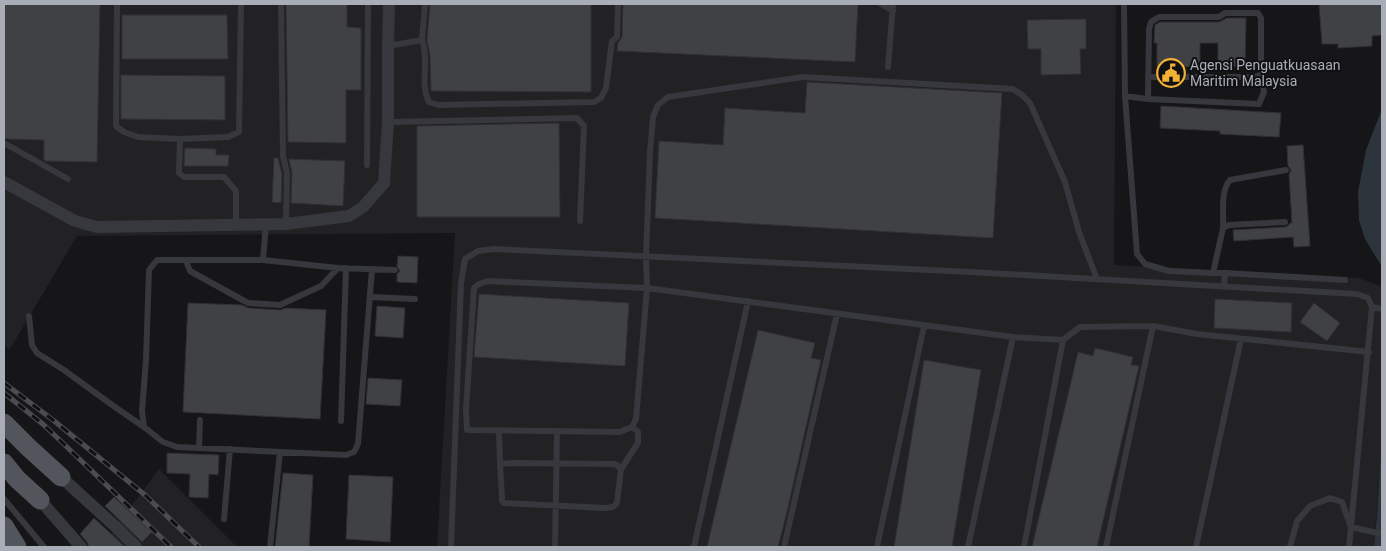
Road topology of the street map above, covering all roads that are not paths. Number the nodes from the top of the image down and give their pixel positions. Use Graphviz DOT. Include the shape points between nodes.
graph roads {
  1 [pos="117,4"];
  2 [pos="241,4"];
  3 [pos="281,4"];
  4 [pos="368,4"];
  5 [pos="389,4"];
  6 [pos="425,4"];
  7 [pos="618,4"];
  8 [pos="881,4"];
  9 [pos="1124,4"];
  10 [pos="893,7"];
  11 [pos="422,40"];
  12 [pos="388,46"];
  13 [pos="888,67"];
  14 [pos="1261,76"];
  15 [pos="1148,77"];
  16 [pos="1126,96"];
  17 [pos="1148,99"];
  18 [pos="388,122"];
  19 [pos="180,139"];
  20 [pos="4,143"];
  21 [pos="367,165"];
  22 [pos="1286,170"];
  23 [pos="68,180"];
  24 [pos="4,182"];
  25 [pos="580,221"];
  26 [pos="1285,222"];
  27 [pos="266,224"];
  28 [pos="286,224"];
  29 [pos="236,225"];
  30 [pos="1223,228"];
  31 [pos="646,257"];
  32 [pos="263,260"];
  33 [pos="186,261"];
  34 [pos="338,268"];
  35 [pos="346,268"];
  36 [pos="372,269"];
  37 [pos="395,270"];
  38 [pos="1214,273"];
  39 [pos="1225,273"];
  40 [pos="1097,279"];
  41 [pos="1345,280"];
  42 [pos="1224,287"];
  43 [pos="647,288"];
  44 [pos="371,297"];
  45 [pos="415,299"];
  46 [pos="748,301"];
  47 [pos="1372,307"];
  48 [pos="1382,309"];
  49 [pos="837,314"];
  50 [pos="29,316"];
  51 [pos="924,326"];
  52 [pos="1152,326"];
  53 [pos="1013,337"];
  54 [pos="1241,339"];
  55 [pos="1063,340"];
  56 [pos="1368,352"];
  57 [pos="200,420"];
  58 [pos="341,421"];
  59 [pos="4,423"];
  60 [pos="144,426"];
  61 [pos="632,427"];
  62 [pos="499,430"];
  63 [pos="557,431"];
  64 [pos="199,448"];
  65 [pos="230,449"];
  66 [pos="280,452"];
  67 [pos="4,463"];
  68 [pos="500,464"];
  69 [pos="556,464"];
  70 [pos="621,469"];
  71 [pos="61,477"];
  72 [pos="4,499"];
  73 [pos="40,500"];
  74 [pos="555,506"];
  75 [pos="224,519"];
  76 [pos="4,526"];
  77 [pos="1351,527"];
  78 [pos="1382,534"];
  79 [pos="18,547"];
  80 [pos="44,547"];
  81 [pos="81,547"];
  82 [pos="136,547"];
  83 [pos="270,547"];
  84 [pos="451,547"];
  85 [pos="556,547"];
  86 [pos="694,547"];
  87 [pos="784,547"];
  88 [pos="877,547"];
  89 [pos="968,547"];
  90 [pos="1024,547"];
  91 [pos="1106,547"];
  92 [pos="1196,547"];
  93 [pos="1290,547"];
  94 [pos="1350,547"];
  1 -- 19 [label="lane" via="116,126 138,137"];
  2 -- 19 [label="lane" via="239,132 228,137"];
  3 -- 28 [label="lane"];
  4 -- 21 [label="lane"];
  5 -- 12 [label="street"];
  6 -- 11 [label="lane"];
  7 -- 11 [label="lane" via="616,37 612,41 606,88 601,98 594,102 438,105 429,102 424,93 425,48"];
  8 -- 10 [label="lane"];
  9 -- 16 [label="lane"];
  10 -- 13 [label="lane"];
  11 -- 12 [label="lane"];
  12 -- 18 [label="street"];
  14 -- 15 [label="lane"];
  14 -- 15 [label="lane" via="1261,18 1258,13 1225,13 1219,17 1159,17 1151,22"];
  14 -- 17 [label="lane" via="1264,92 1259,104"];
  15 -- 17 [label="lane"];
  16 -- 17 [label="lane"];
  16 -- 38 [label="lane" via="1137,254 1146,264 1168,271"];
  18 -- 25 [label="lane" via="577,118 584,126"];
  18 -- 28 [label="street" via="384,182 363,207 349,216"];
  19 -- 29 [label="lane" via="179,173 184,177 224,177 236,190"];
  20 -- 23 [label="lane"];
  22 -- 30 [label="lane" via="1230,180 1224,195"];
  24 -- 29 [label="street" via="74,221 97,227"];
  26 -- 30 [label="lane"];
  27 -- 28 [label="street"];
  27 -- 29 [label="street"];
  27 -- 32 [label="lane"];
  30 -- 38 [label="lane"];
  31 -- 40 [label="lane"];
  31 -- 40 [label="lane" via="650,152 653,117 658,105 668,97 803,77 1013,89 1022,95 1030,103 1065,182"];
  31 -- 43 [label="lane"];
  31 -- 84 [label="lane" via="494,249 478,250 465,259 461,283"];
  32 -- 33 [label="lane"];
  32 -- 34 [label="lane"];
  33 -- 34 [label="lane" via="190,271 248,302 280,305 321,286"];
  33 -- 60 [label="lane" via="157,260 149,270"];
  34 -- 35 [label="lane"];
  35 -- 36 [label="lane"];
  35 -- 58 [label="lane"];
  36 -- 37 [label="lane"];
  36 -- 44 [label="lane"];
  38 -- 39 [label="lane"];
  39 -- 41 [label="lane"];
  39 -- 42 [label="lane"];
  40 -- 42 [label="lane"];
  42 -- 47 [label="lane" via="1356,294 1368,298"];
  43 -- 46 [label="lane"];
  43 -- 61 [label="lane" via="636,419"];
  43 -- 62 [label="lane" via="488,281 474,288 467,430"];
  44 -- 45 [label="lane"];
  44 -- 66 [label="lane" via="358,444 354,452 346,455"];
  46 -- 49 [label="lane"];
  46 -- 86 [label="lane"];
  47 -- 48 [label="lane"];
  47 -- 56 [label="lane"];
  49 -- 51 [label="lane"];
  49 -- 87 [label="lane"];
  50 -- 60 [label="lane" via="32,345 37,353"];
  51 -- 53 [label="lane"];
  51 -- 88 [label="lane"];
  52 -- 54 [label="lane"];
  52 -- 55 [label="lane" via="1080,327"];
  52 -- 91 [label="lane"];
  53 -- 55 [label="lane"];
  53 -- 89 [label="lane"];
  54 -- 56 [label="lane"];
  54 -- 92 [label="lane"];
  55 -- 90 [label="lane"];
  56 -- 77 [label="lane"];
  57 -- 64 [label="lane"];
  59 -- 71 [label="main road"];
  60 -- 64 [label="lane" via="163,442"];
  61 -- 63 [label="lane" via="620,432"];
  61 -- 70 [label="lane" via="638,432 638,442"];
  62 -- 63 [label="lane"];
  62 -- 68 [label="lane"];
  63 -- 69 [label="lane"];
  64 -- 65 [label="lane"];
  65 -- 66 [label="lane"];
  65 -- 75 [label="lane"];
  66 -- 83 [label="lane"];
  67 -- 73 [label="main road"];
  68 -- 69 [label="lane"];
  68 -- 74 [label="lane" via="504,503"];
  69 -- 70 [label="lane" via="613,464"];
  69 -- 74 [label="lane"];
  70 -- 74 [label="lane" via="617,503 613,507"];
  71 -- 82 [label="street"];
  72 -- 80 [label="lane"];
  73 -- 81 [label="street"];
  74 -- 85 [label="lane"];
  76 -- 79 [label="main road"];
  77 -- 78 [label="lane"];
  77 -- 93 [label="lane" via="1342,502 1330,498 1310,506 1298,521"];
  77 -- 94 [label="lane"];
}
